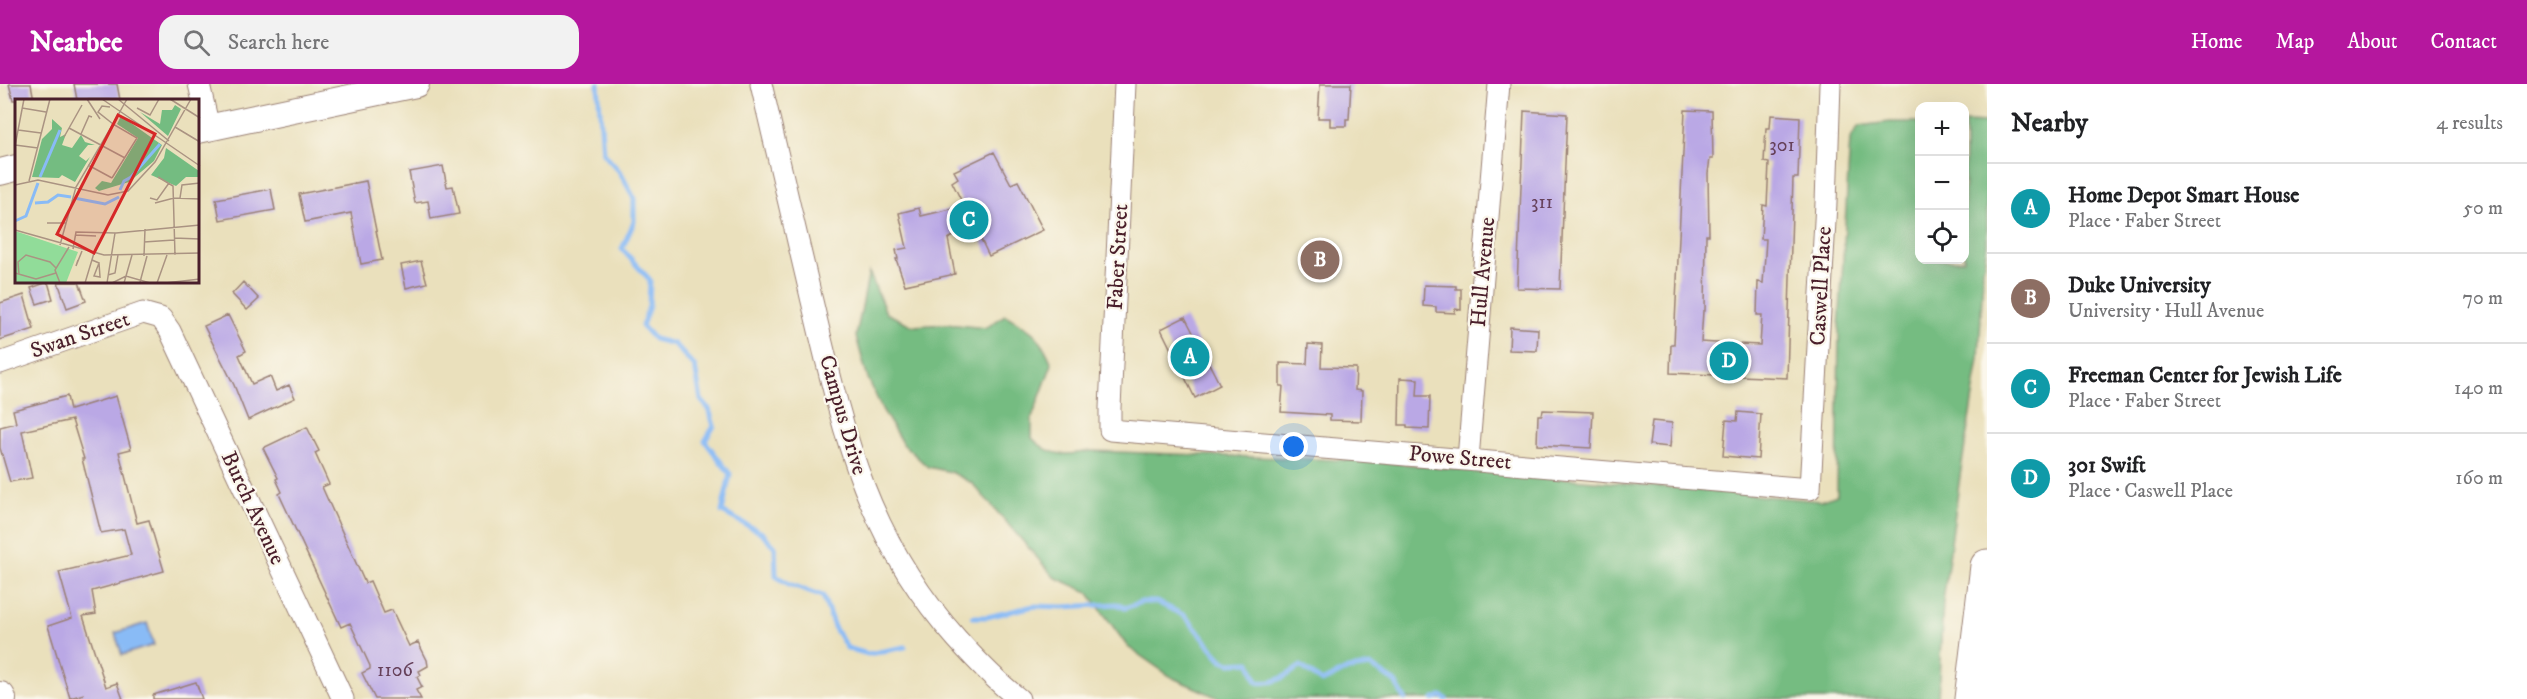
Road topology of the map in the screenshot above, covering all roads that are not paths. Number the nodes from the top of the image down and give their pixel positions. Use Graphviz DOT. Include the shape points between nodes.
graph roads {
  1 [pos="199,84"];
  2 [pos="416,84"];
  3 [pos="761,84"];
  4 [pos="1125,84"];
  5 [pos="1499,84"];
  6 [pos="1830,84"];
  7 [pos="204,129"];
  8 [pos="15,168"];
  9 [pos="0,172"];
  10 [pos="161,318"];
  11 [pos="0,363"];
  12 [pos="1110,430"];
  13 [pos="1468,459"];
  14 [pos="1810,489"];
  15 [pos="1987,566"];
  16 [pos="343,699"];
  17 [pos="1019,699"];
  18 [pos="1971,699"];
  1 -- 7 [label="street"];
  2 -- 7 [label="street"];
  3 -- 17 [label="street, Campus Drive" via="828,367 848,441 878,523 929,605 972,655"];
  4 -- 12 [label="street, Faber Street"];
  5 -- 13 [label="street, Hull Avenue"];
  6 -- 14 [label="street, Caswell Place"];
  8 -- 9 [label="street"];
  10 -- 11 [label="street, Swan Street" via="143,313"];
  10 -- 16 [label="street, Burch Avenue"];
  12 -- 13 [label="street, Powe Street"];
  13 -- 14 [label="street, Powe Street"];
  15 -- 18 [label="highway"];
}
